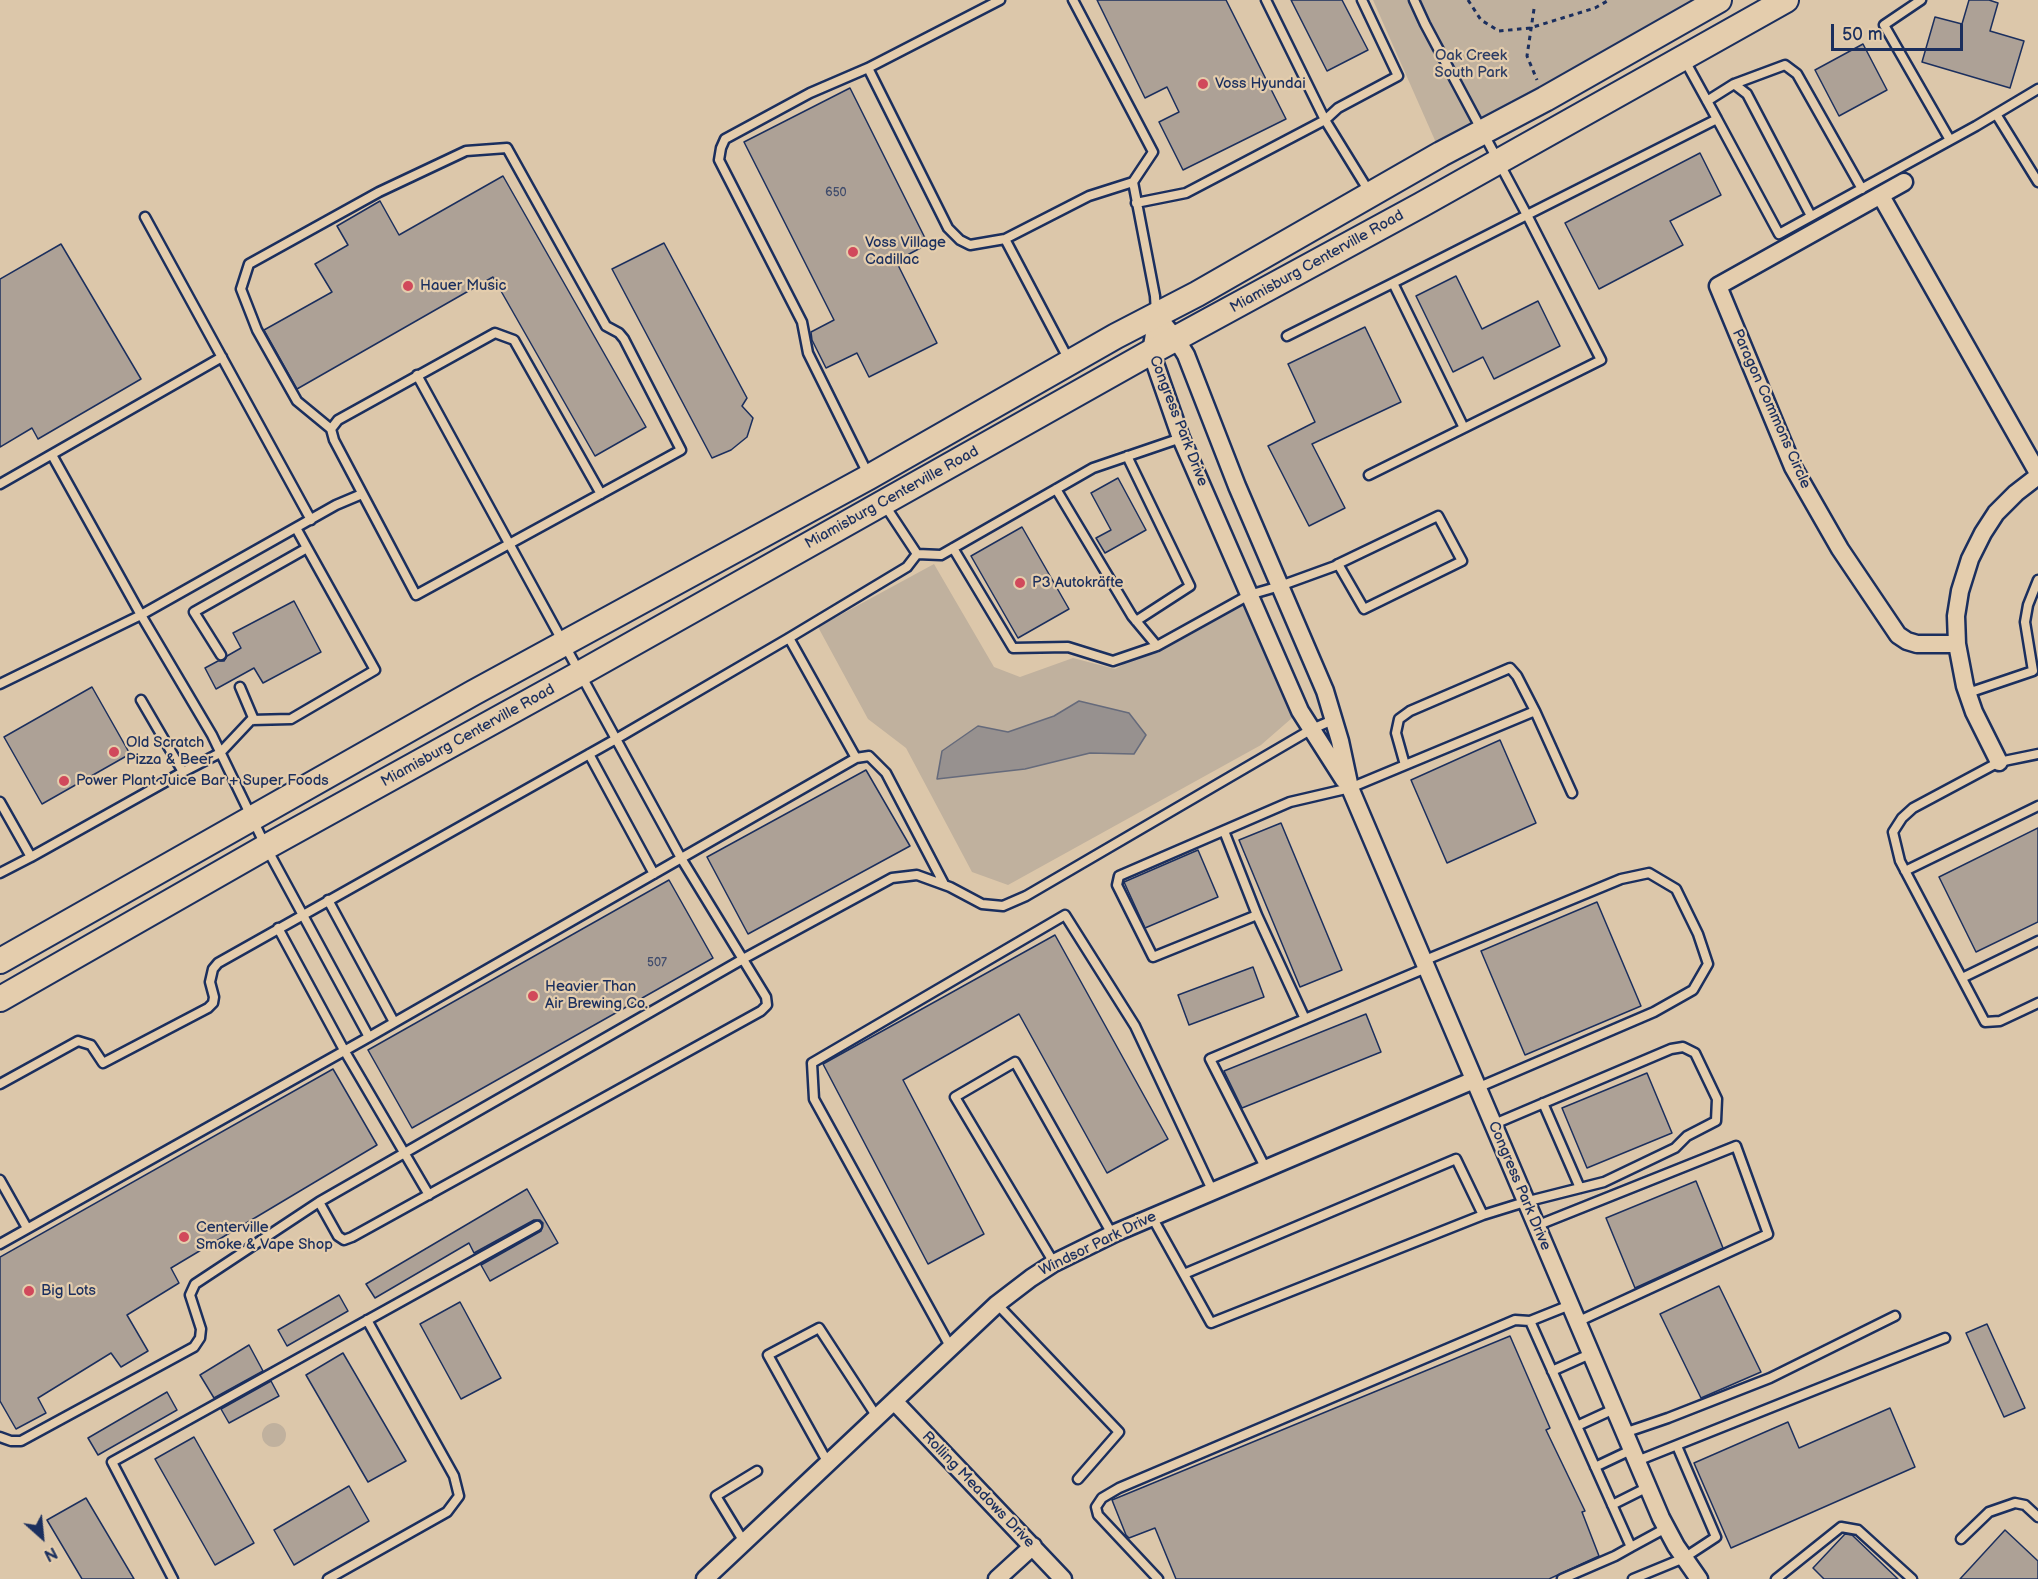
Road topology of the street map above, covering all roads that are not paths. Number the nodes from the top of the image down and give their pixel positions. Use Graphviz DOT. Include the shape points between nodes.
graph roads {
  1 [pos="1000,0"];
  2 [pos="1073,0"];
  3 [pos="1266,0"];
  4 [pos="1362,0"];
  5 [pos="1414,0"];
  6 [pos="1719,0"];
  7 [pos="1786,0"];
  8 [pos="1921,0"];
  9 [pos="1667,30"];
  10 [pos="1683,58"];
  11 [pos="868,68"];
  12 [pos="1734,84"];
  13 [pos="2038,88"];
  14 [pos="1707,101"];
  15 [pos="1996,114"];
  16 [pos="1717,119"];
  17 [pos="1325,120"];
  18 [pos="1482,133"];
  19 [pos="1950,141"];
  20 [pos="1498,162"];
  21 [pos="1133,182"];
  22 [pos="1904,182"];
  23 [pos="2038,182"];
  24 [pos="1862,189"];
  25 [pos="1370,194"];
  26 [pos="1881,196"];
  27 [pos="1136,203"];
  28 [pos="1527,215"];
  29 [pos="1811,216"];
  30 [pos="145,217"];
  31 [pos="1005,239"];
  32 [pos="1393,283"];
  33 [pos="1157,316"];
  34 [pos="1287,336"];
  35 [pos="1176,339"];
  36 [pos="1151,352"];
  37 [pos="222,357"];
  38 [pos="1070,362"];
  39 [pos="417,375"];
  40 [pos="1464,428"];
  41 [pos="331,429"];
  42 [pos="1181,438"];
  43 [pos="52,455"];
  44 [pos="1127,456"];
  45 [pos="1369,475"];
  46 [pos="2038,475"];
  47 [pos="869,477"];
  48 [pos="0,484"];
  49 [pos="1056,489"];
  50 [pos="362,494"];
  51 [pos="601,494"];
  52 [pos="883,504"];
  53 [pos="311,520"];
  54 [pos="296,528"];
  55 [pos="509,544"];
  56 [pos="307,548"];
  57 [pos="953,548"];
  58 [pos="916,554"];
  59 [pos="1338,564"];
  60 [pos="2038,580"];
  61 [pos="1280,586"];
  62 [pos="1249,595"];
  63 [pos="141,615"];
  64 [pos="1136,621"];
  65 [pos="789,638"];
  66 [pos="1957,644"];
  67 [pos="564,645"];
  68 [pos="1157,646"];
  69 [pos="220,655"];
  70 [pos="579,674"];
  71 [pos="0,684"];
  72 [pos="240,687"];
  73 [pos="1968,693"];
  74 [pos="141,700"];
  75 [pos="1535,711"];
  76 [pos="254,720"];
  77 [pos="1334,720"];
  78 [pos="1312,729"];
  79 [pos="616,739"];
  80 [pos="220,753"];
  81 [pos="589,754"];
  82 [pos="2038,754"];
  83 [pos="856,758"];
  84 [pos="1999,762"];
  85 [pos="1405,765"];
  86 [pos="183,772"];
  87 [pos="1350,788"];
  88 [pos="1572,793"];
  89 [pos="0,802"];
  90 [pos="2038,806"];
  91 [pos="252,820"];
  92 [pos="1224,831"];
  93 [pos="266,847"];
  94 [pos="31,857"];
  95 [pos="681,858"];
  96 [pos="1905,871"];
  97 [pos="0,873"];
  98 [pos="654,874"];
  99 [pos="944,884"];
  100 [pos="328,900"];
  101 [pos="303,914"];
  102 [pos="1257,915"];
  103 [pos="278,928"];
  104 [pos="2038,941"];
  105 [pos="743,959"];
  106 [pos="0,962"];
  107 [pos="1424,965"];
  108 [pos="1962,978"];
  109 [pos="0,999"];
  110 [pos="2038,1003"];
  111 [pos="1305,1018"];
  112 [pos="394,1022"];
  113 [pos="369,1037"];
  114 [pos="344,1050"];
  115 [pos="0,1084"];
  116 [pos="1476,1084"];
  117 [pos="1543,1103"];
  118 [pos="1492,1125"];
  119 [pos="403,1154"];
  120 [pos="1266,1169"];
  121 [pos="0,1179"];
  122 [pos="1580,1188"];
  123 [pos="1213,1192"];
  124 [pos="429,1195"];
  125 [pos="319,1202"];
  126 [pos="1525,1202"];
  127 [pos="1483,1215"];
  128 [pos="1152,1217"];
  129 [pos="537,1226"];
  130 [pos="1535,1226"];
  131 [pos="27,1228"];
  132 [pos="1112,1234"];
  133 [pos="0,1244"];
  134 [pos="1054,1263"];
  135 [pos="1184,1274"];
  136 [pos="997,1304"];
  137 [pos="1569,1305"];
  138 [pos="1896,1316"];
  139 [pos="367,1320"];
  140 [pos="1530,1321"];
  141 [pos="1576,1322"];
  142 [pos="1945,1338"];
  143 [pos="951,1348"];
  144 [pos="1590,1354"];
  145 [pos="1552,1371"];
  146 [pos="894,1401"];
  147 [pos="1614,1409"];
  148 [pos="877,1417"];
  149 [pos="1577,1426"];
  150 [pos="1624,1433"];
  151 [pos="0,1437"];
  152 [pos="1677,1446"];
  153 [pos="1634,1455"];
  154 [pos="828,1463"];
  155 [pos="1595,1467"];
  156 [pos="757,1472"];
  157 [pos="1078,1479"];
  158 [pos="1648,1487"];
  159 [pos="1612,1505"];
  160 [pos="2038,1517"];
  161 [pos="1666,1528"];
  162 [pos="1961,1539"];
  163 [pos="744,1542"];
  164 [pos="1033,1546"];
  165 [pos="1630,1547"];
  166 [pos="1684,1558"];
  167 [pos="343,1575"];
  168 [pos="173,1579"];
  169 [pos="328,1579"];
  170 [pos="705,1579"];
  171 [pos="997,1579"];
  172 [pos="1063,1579"];
  173 [pos="1158,1579"];
  174 [pos="1562,1579"];
  175 [pos="1634,1579"];
  176 [pos="1699,1579"];
  177 [pos="1777,1579"];
  178 [pos="1912,1579"];
  1 -- 11 [label="lane"];
  2 -- 21 [label="lane" via="1153,152"];
  3 -- 17 [label="lane"];
  4 -- 17 [label="lane" via="1398,76 1338,108"];
  5 -- 18 [label="lane"];
  6 -- 9 [label="main road, Miamisburg Centerville Road"];
  7 -- 10 [label="main road, Miamisburg Centerville Road"];
  8 -- 19 [label="lane" via="1884,25"];
  9 -- 10 [label="main road"];
  9 -- 18 [label="main road, Miamisburg Centerville Road"];
  10 -- 14 [label="lane"];
  10 -- 20 [label="main road, Miamisburg Centerville Road"];
  11 -- 31 [label="lane" via="948,228 970,245"];
  11 -- 47 [label="lane" via="810,93 725,139 719,159 802,322 808,353"];
  12 -- 14 [label="lane"];
  12 -- 24 [label="lane" via="1785,65 1797,74"];
  12 -- 29 [label="lane" via="1747,94"];
  13 -- 15 [label="lane"];
  14 -- 16 [label="lane"];
  15 -- 19 [label="lane"];
  15 -- 23 [label="lane"];
  16 -- 28 [label="lane"];
  16 -- 29 [label="lane" via="1779,234"];
  17 -- 25 [label="lane"];
  17 -- 27 [label="lane" via="1186,193"];
  18 -- 20 [label="lane"];
  18 -- 25 [label="main road, Miamisburg Centerville Road"];
  19 -- 24 [label="lane"];
  20 -- 28 [label="lane"];
  20 -- 35 [label="main road, Miamisburg Centerville Road"];
  21 -- 27 [label="lane"];
  21 -- 31 [label="lane" via="1089,196"];
  22 -- 26 [label="street, Paragon Commons Circle"];
  24 -- 29 [label="lane"];
  25 -- 33 [label="main road, Miamisburg Centerville Road"];
  26 -- 46 [label="street"];
  26 -- 66 [label="street, Paragon Commons Circle" via="1718,286 1793,467 1840,549 1898,635 1917,644"];
  27 -- 33 [label="lane"];
  28 -- 32 [label="lane"];
  28 -- 40 [label="lane" via="1601,360"];
  30 -- 37 [label="lane"];
  31 -- 38 [label="lane"];
  32 -- 34 [label="lane"];
  32 -- 40 [label="lane"];
  33 -- 35 [label="street, Congress Park Drive"];
  33 -- 36 [label="street, Congress Park Drive"];
  33 -- 38 [label="main road, Miamisburg Centerville Road"];
  35 -- 36 [label="main road, Miamisburg Centerville Road"];
  35 -- 61 [label="street, Congress Park Drive" via="1186,355"];
  36 -- 42 [label="street, Congress Park Drive"];
  36 -- 52 [label="main road, Miamisburg Centerville Road"];
  37 -- 43 [label="lane"];
  37 -- 53 [label="lane"];
  38 -- 47 [label="main road, Miamisburg Centerville Road"];
  39 -- 41 [label="lane" via="338,420"];
  39 -- 51 [label="lane" via="495,333 514,340"];
  39 -- 55 [label="lane"];
  40 -- 45 [label="lane"];
  41 -- 50 [label="lane"];
  41 -- 51 [label="lane" via="297,401 256,330 241,289 249,264 379,192 466,151 507,148 606,326 624,339 681,450"];
  42 -- 44 [label="lane"];
  42 -- 62 [label="street, Congress Park Drive"];
  43 -- 48 [label="lane"];
  43 -- 63 [label="lane"];
  44 -- 49 [label="lane" via="1093,468"];
  44 -- 64 [label="lane" via="1190,586"];
  46 -- 66 [label="street" via="1996,513 1970,559 1956,616"];
  47 -- 52 [label="main road"];
  47 -- 67 [label="main road, Miamisburg Centerville Road"];
  49 -- 57 [label="lane"];
  49 -- 64 [label="lane"];
  50 -- 53 [label="lane"];
  50 -- 55 [label="lane" via="416,595"];
  51 -- 55 [label="lane"];
  52 -- 58 [label="lane"];
  52 -- 70 [label="main road, Miamisburg Centerville Road"];
  53 -- 54 [label="lane"];
  54 -- 56 [label="lane"];
  54 -- 63 [label="lane"];
  55 -- 67 [label="lane"];
  56 -- 69 [label="lane" via="194,612"];
  56 -- 76 [label="lane" via="375,670 291,719"];
  57 -- 58 [label="lane" via="941,555"];
  57 -- 68 [label="lane" via="1013,648 1068,647 1113,661"];
  58 -- 65 [label="lane" via="907,567"];
  59 -- 59 [label="lane" via="1438,516 1462,561 1364,609"];
  59 -- 61 [label="lane"];
  60 -- 73 [label="lane" via="2025,622 2033,671"];
  61 -- 62 [label="lane"];
  61 -- 77 [label="street, Congress Park Drive"];
  62 -- 68 [label="lane"];
  62 -- 78 [label="street, Congress Park Drive" via="1300,711"];
  63 -- 71 [label="lane"];
  63 -- 80 [label="lane"];
  64 -- 68 [label="lane"];
  65 -- 79 [label="lane"];
  65 -- 83 [label="lane"];
  66 -- 73 [label="street"];
  67 -- 70 [label="lane"];
  67 -- 91 [label="main road, Miamisburg Centerville Road"];
  70 -- 79 [label="lane"];
  70 -- 93 [label="main road, Miamisburg Centerville Road"];
  72 -- 76 [label="lane"];
  73 -- 84 [label="street"];
  74 -- 86 [label="lane"];
  75 -- 85 [label="lane"];
  75 -- 85 [label="lane" via="1510,668 1399,718 1396,733"];
  75 -- 88 [label="lane"];
  76 -- 80 [label="lane"];
  77 -- 78 [label="lane"];
  77 -- 87 [label="street, Congress Park Drive"];
  78 -- 87 [label="street, Congress Park Drive"];
  78 -- 99 [label="lane" via="1003,906 982,904"];
  79 -- 81 [label="lane"];
  79 -- 95 [label="lane"];
  80 -- 86 [label="lane"];
  80 -- 91 [label="lane"];
  81 -- 98 [label="lane"];
  81 -- 100 [label="lane"];
  82 -- 84 [label="lane"];
  83 -- 95 [label="lane"];
  83 -- 99 [label="lane" via="869,756 886,773"];
  84 -- 96 [label="lane" via="1913,808 1902,818 1893,832"];
  85 -- 87 [label="lane"];
  86 -- 94 [label="lane"];
  87 -- 92 [label="lane" via="1290,802"];
  87 -- 107 [label="street, Congress Park Drive"];
  89 -- 94 [label="lane"];
  90 -- 96 [label="lane"];
  91 -- 93 [label="lane"];
  91 -- 106 [label="main road, Miamisburg Centerville Road"];
  92 -- 102 [label="lane"];
  92 -- 102 [label="lane" via="1119,876 1117,885 1153,957"];
  93 -- 101 [label="lane"];
  93 -- 109 [label="main road, Miamisburg Centerville Road"];
  94 -- 97 [label="lane"];
  95 -- 98 [label="lane"];
  95 -- 105 [label="lane"];
  96 -- 108 [label="lane"];
  98 -- 112 [label="lane"];
  99 -- 105 [label="lane" via="917,875 892,878"];
  100 -- 101 [label="lane"];
  100 -- 112 [label="lane"];
  101 -- 103 [label="lane"];
  101 -- 113 [label="lane"];
  102 -- 111 [label="lane"];
  103 -- 114 [label="lane"];
  103 -- 115 [label="lane" via="218,963 210,982 214,997 208,1008 103,1063 91,1045 78,1041"];
  104 -- 108 [label="lane"];
  105 -- 119 [label="lane"];
  105 -- 124 [label="lane" via="766,997 761,1011"];
  107 -- 111 [label="lane"];
  107 -- 116 [label="street, Congress Park Drive"];
  107 -- 116 [label="lane" via="1621,879 1649,873 1676,890 1698,934 1708,964 1693,990 1654,1012"];
  108 -- 110 [label="lane" via="1985,1023 2000,1021"];
  111 -- 120 [label="lane" via="1210,1059"];
  112 -- 113 [label="lane"];
  113 -- 114 [label="lane"];
  114 -- 119 [label="lane"];
  114 -- 131 [label="lane"];
  116 -- 118 [label="street, Congress Park Drive"];
  116 -- 120 [label="street, Windsor Park Drive"];
  117 -- 118 [label="lane"];
  117 -- 122 [label="lane"];
  117 -- 122 [label="lane" via="1683,1047 1695,1053 1717,1100 1716,1122 1687,1136 1675,1148 1605,1182"];
  118 -- 126 [label="street, Congress Park Drive"];
  119 -- 124 [label="lane"];
  119 -- 125 [label="lane"];
  120 -- 123 [label="street, Windsor Park Drive"];
  121 -- 131 [label="lane"];
  122 -- 126 [label="lane"];
  123 -- 128 [label="street, Windsor Park Drive"];
  123 -- 143 [label="lane" via="1135,1026 1065,915 822,1057 812,1063 814,1099"];
  124 -- 125 [label="lane" via="344,1240"];
  125 -- 151 [label="lane" via="195,1284 190,1295 201,1329 194,1347 21,1441"];
  126 -- 127 [label="lane"];
  126 -- 130 [label="street, Congress Park Drive"];
  127 -- 135 [label="lane" via="1211,1323"];
  127 -- 135 [label="lane" via="1456,1159"];
  128 -- 132 [label="street, Windsor Park Drive"];
  128 -- 135 [label="lane"];
  129 -- 139 [label="lane"];
  130 -- 137 [label="street, Congress Park Drive"];
  130 -- 141 [label="lane" via="1736,1146 1768,1234"];
  131 -- 133 [label="lane"];
  132 -- 134 [label="street, Windsor Park Drive"];
  132 -- 134 [label="lane" via="1015,1062 955,1097"];
  134 -- 136 [label="street, Windsor Park Drive"];
  136 -- 143 [label="street, Windsor Park Drive"];
  136 -- 157 [label="lane" via="1119,1432"];
  137 -- 140 [label="lane"];
  137 -- 141 [label="street, Congress Park Drive"];
  138 -- 150 [label="lane" via="1770,1378"];
  139 -- 167 [label="lane" via="454,1476 459,1496 447,1512"];
  139 -- 168 [label="lane" via="112,1462"];
  140 -- 145 [label="lane"];
  140 -- 173 [label="lane" via="1515,1320 1102,1498 1096,1507 1098,1515"];
  141 -- 144 [label="street, Congress Park Drive"];
  142 -- 152 [label="lane"];
  143 -- 146 [label="street, Windsor Park Drive"];
  144 -- 145 [label="lane"];
  144 -- 147 [label="street, Congress Park Drive"];
  145 -- 149 [label="lane"];
  146 -- 148 [label="street, Windsor Park Drive"];
  146 -- 164 [label="street, Rolling Meadows Drive"];
  147 -- 149 [label="lane"];
  147 -- 150 [label="street, Congress Park Drive"];
  148 -- 154 [label="street, Windsor Park Drive"];
  148 -- 154 [label="lane" via="819,1328 768,1355"];
  149 -- 155 [label="lane"];
  150 -- 153 [label="street, Congress Park Drive"];
  152 -- 153 [label="lane"];
  152 -- 166 [label="lane" via="1716,1537"];
  153 -- 155 [label="lane"];
  153 -- 158 [label="street, Congress Park Drive"];
  154 -- 163 [label="street, Windsor Park Drive"];
  155 -- 159 [label="lane"];
  156 -- 163 [label="lane" via="716,1496"];
  158 -- 159 [label="lane"];
  158 -- 161 [label="street, Congress Park Drive"];
  159 -- 165 [label="lane"];
  160 -- 162 [label="lane" via="2025,1505 2015,1503 1989,1512"];
  161 -- 165 [label="lane"];
  161 -- 166 [label="street, Congress Park Drive"];
  163 -- 170 [label="street, Windsor Park Drive"];
  164 -- 171 [label="street"];
  164 -- 172 [label="street, Rolling Meadows Drive"];
  165 -- 174 [label="lane"];
  166 -- 175 [label="lane"];
  166 -- 176 [label="street, Congress Park Drive"];
  167 -- 169 [label="lane"];
  177 -- 178 [label="lane" via="1841,1527 1858,1530"];
}
